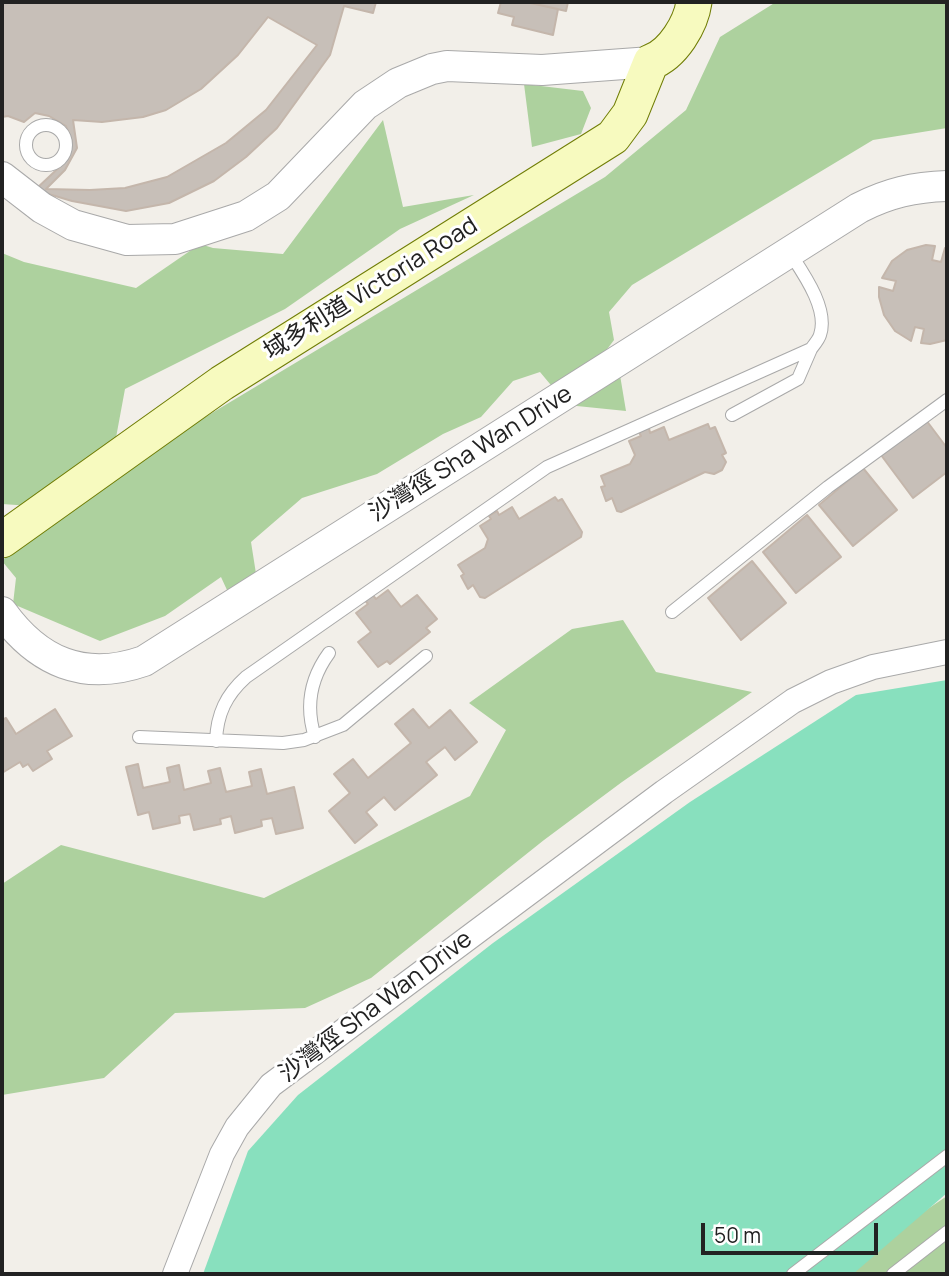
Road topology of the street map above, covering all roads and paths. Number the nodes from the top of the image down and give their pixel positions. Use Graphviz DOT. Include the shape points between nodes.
graph roads {
  1 [pos="698,2"];
  2 [pos="651,62"];
  3 [pos="18,175"];
  4 [pos="947,186"];
  5 [pos="789,252"];
  6 [pos="811,349"];
  7 [pos="947,400"];
  8 [pos="732,415"];
  9 [pos="2,540"];
  10 [pos="2,612"];
  11 [pos="672,612"];
  12 [pos="947,652"];
  13 [pos="329,653"];
  14 [pos="426,656"];
  15 [pos="139,737"];
  16 [pos="315,737"];
  17 [pos="216,741"];
  18 [pos="947,1156"];
  19 [pos="947,1232"];
  20 [pos="175,1274"];
  21 [pos="793,1274"];
  22 [pos="893,1274"];
  1 -- 2 [label="main road, 域多利道 Victoria Road" via="676,43"];
  2 -- 3 [label="street" via="553,70 447,66 414,75 365,105 278,196 246,216 175,239 127,240 73,225 42,208"];
  2 -- 9 [label="main road, 域多利道 Victoria Road" via="630,114 613,137 222,383"];
  4 -- 5 [label="street, 沙灣徑 Sha Wan Drive" via="884,195"];
  5 -- 6 [label="lane" via="818,302 821,334"];
  5 -- 10 [label="street, 沙灣徑 Sha Wan Drive" via="144,661 106,670 62,663 30,645"];
  6 -- 8 [label="lane" via="797,379"];
  6 -- 17 [label="lane" via="547,467 246,677 223,705"];
  7 -- 11 [label="lane" via="828,487"];
  12 -- 20 [label="street, 沙灣徑 Sha Wan Drive" via="873,667 793,701 271,1085 237,1126 222,1154"];
  13 -- 16 [label="lane" via="310,693"];
  14 -- 16 [label="lane" via="343,724"];
  15 -- 17 [label="lane"];
  16 -- 17 [label="lane" via="284,743"];
  18 -- 21 [label="lane"];
  19 -- 22 [label="lane"];
}
